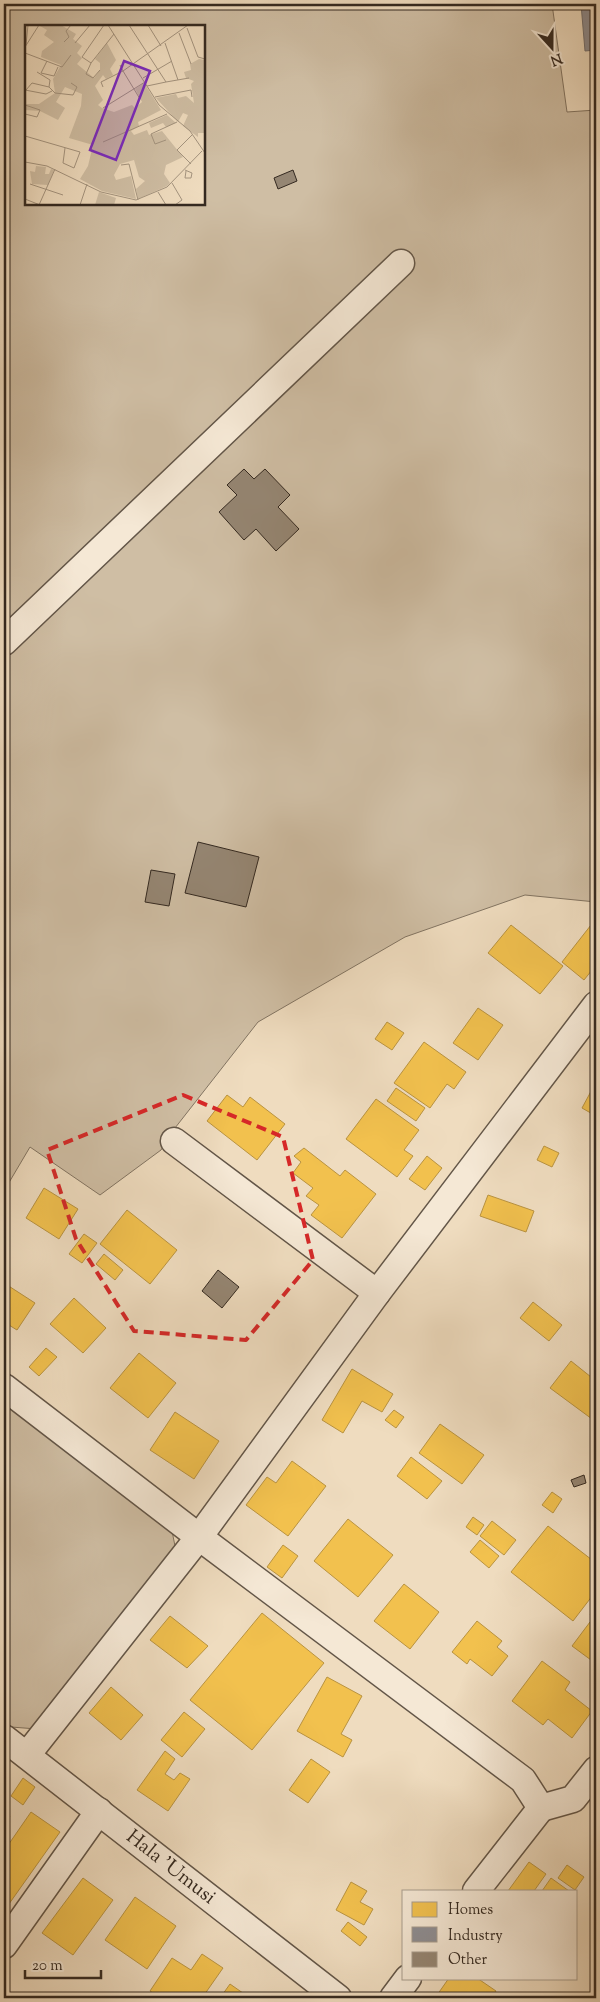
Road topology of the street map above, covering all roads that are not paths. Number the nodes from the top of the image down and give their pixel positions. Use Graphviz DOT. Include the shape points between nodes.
graph roads {
  1 [pos="401,263"];
  2 [pos="4,642"];
  3 [pos="596,1005"];
  4 [pos="174,1141"];
  5 [pos="377,1293"];
  6 [pos="4,1387"];
  7 [pos="199,1537"];
  8 [pos="4,1738"];
  9 [pos="27,1755"];
  10 [pos="596,1770"];
  11 [pos="541,1808"];
  12 [pos="99,1811"];
  13 [pos="477,1890"];
  14 [pos="4,1945"];
  15 [pos="406,1980"];
  16 [pos="338,1998"];
  17 [pos="393,1998"];
  1 -- 2 [label="street"];
  3 -- 5 [label="street"];
  4 -- 5 [label="street"];
  5 -- 7 [label="street"];
  6 -- 7 [label="street"];
  7 -- 9 [label="street"];
  7 -- 11 [label="street" via="523,1780"];
  8 -- 9 [label="street, Hala 'Umusi"];
  9 -- 12 [label="street, Hala 'Umusi"];
  10 -- 11 [label="street" via="573,1800"];
  11 -- 13 [label="street"];
  12 -- 14 [label="street"];
  12 -- 16 [label="street, Hala 'Umusi"];
  15 -- 17 [label="street"];
}
